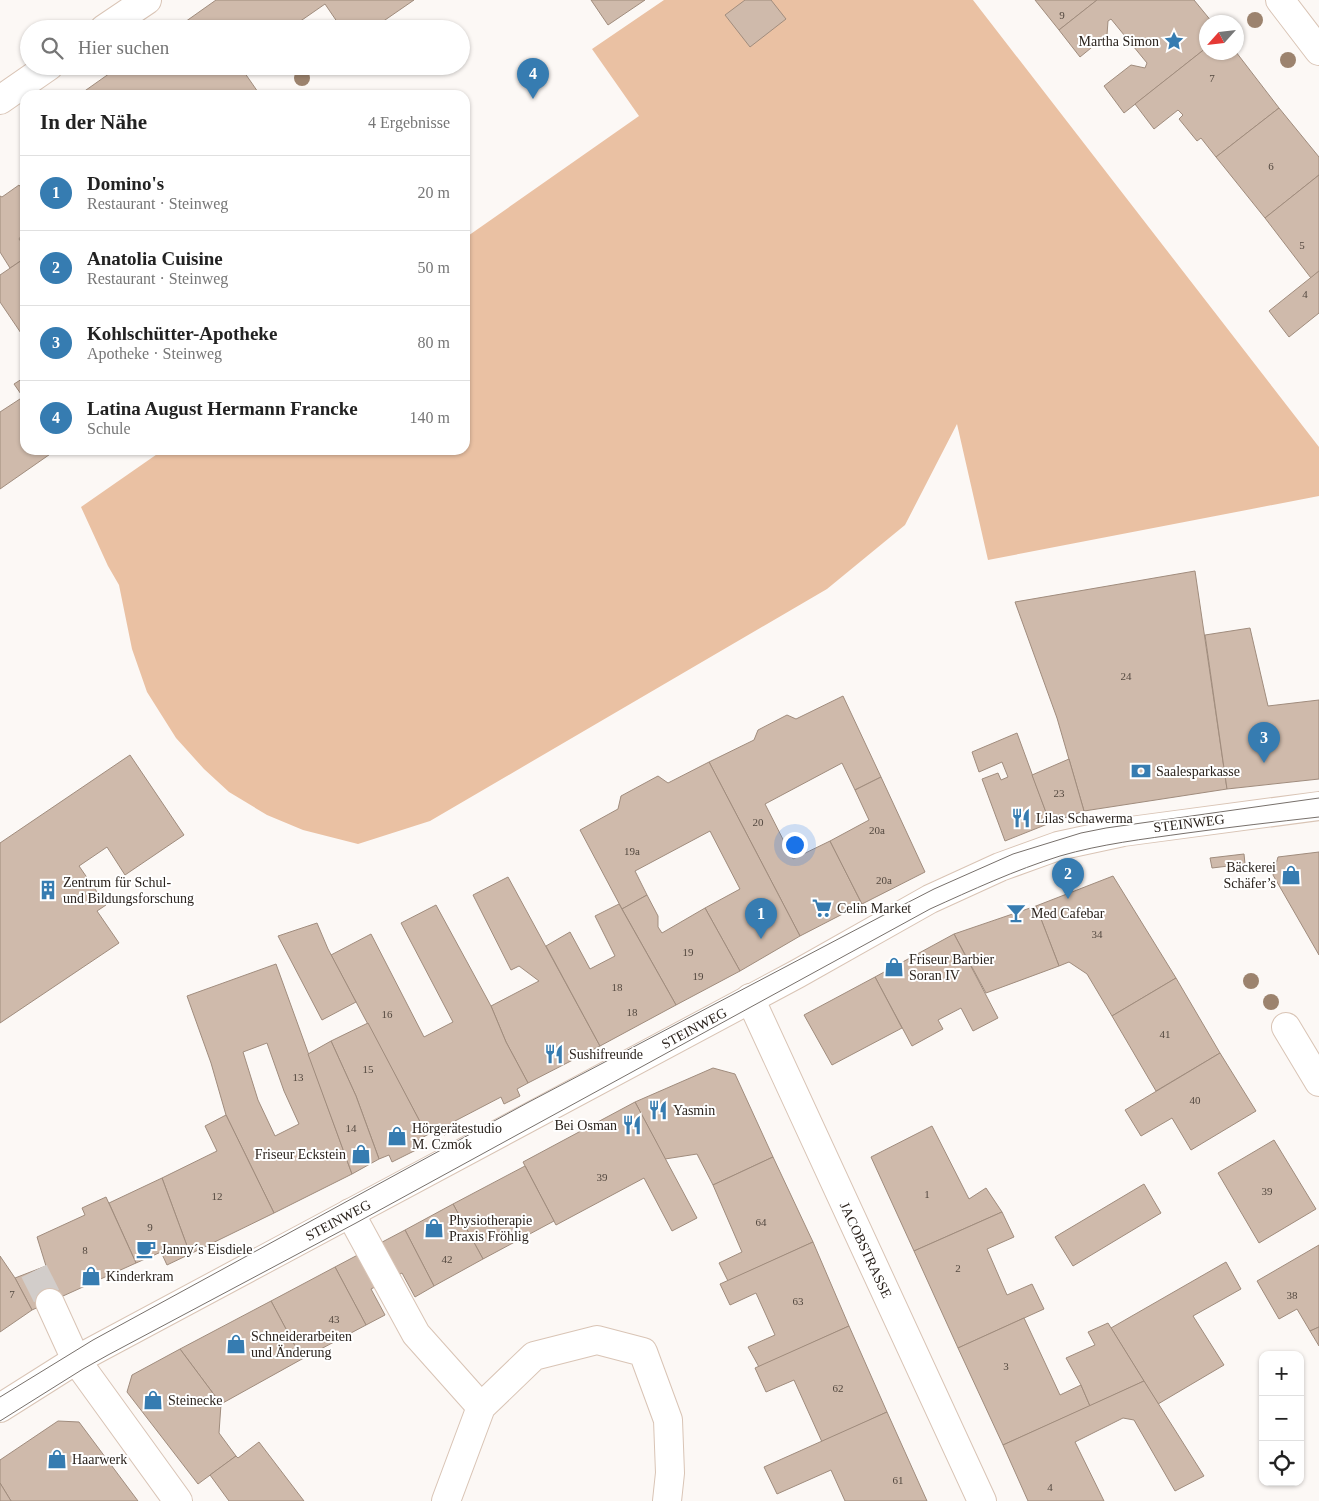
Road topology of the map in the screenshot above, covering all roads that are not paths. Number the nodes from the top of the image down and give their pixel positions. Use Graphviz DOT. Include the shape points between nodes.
graph roads {
  1 [pos="147,0"];
  2 [pos="1280,0"];
  3 [pos="117,20"];
  4 [pos="1319,50"];
  5 [pos="36,75"];
  6 [pos="0,100"];
  7 [pos="1319,806"];
  8 [pos="750,998"];
  9 [pos="1286,1027"];
  10 [pos="1319,1082"];
  11 [pos="350,1213"];
  12 [pos="50,1303"];
  13 [pos="76,1360"];
  14 [pos="481,1407"];
  15 [pos="0,1408"];
  16 [pos="178,1501"];
  17 [pos="446,1501"];
  18 [pos="667,1501"];
  19 [pos="982,1501"];
  1 -- 3 [label="street"];
  2 -- 4 [label="street"];
  5 -- 6 [label="street"];
  7 -- 8 [label="street, STEINWEG" via="1123,832 1058,846 1000,867 930,899"];
  8 -- 11 [label="street, STEINWEG"];
  8 -- 19 [label="street, JACOBSTRASSE"];
  9 -- 10 [label="street"];
  11 -- 13 [label="street, STEINWEG"];
  11 -- 14 [label="street" via="416,1334"];
  12 -- 13 [label="street"];
  13 -- 15 [label="street, STEINWEG"];
  13 -- 16 [label="street"];
  14 -- 17 [label="street"];
  14 -- 18 [label="street" via="534,1356 597,1340 642,1352 668,1420 670,1473"];
}
